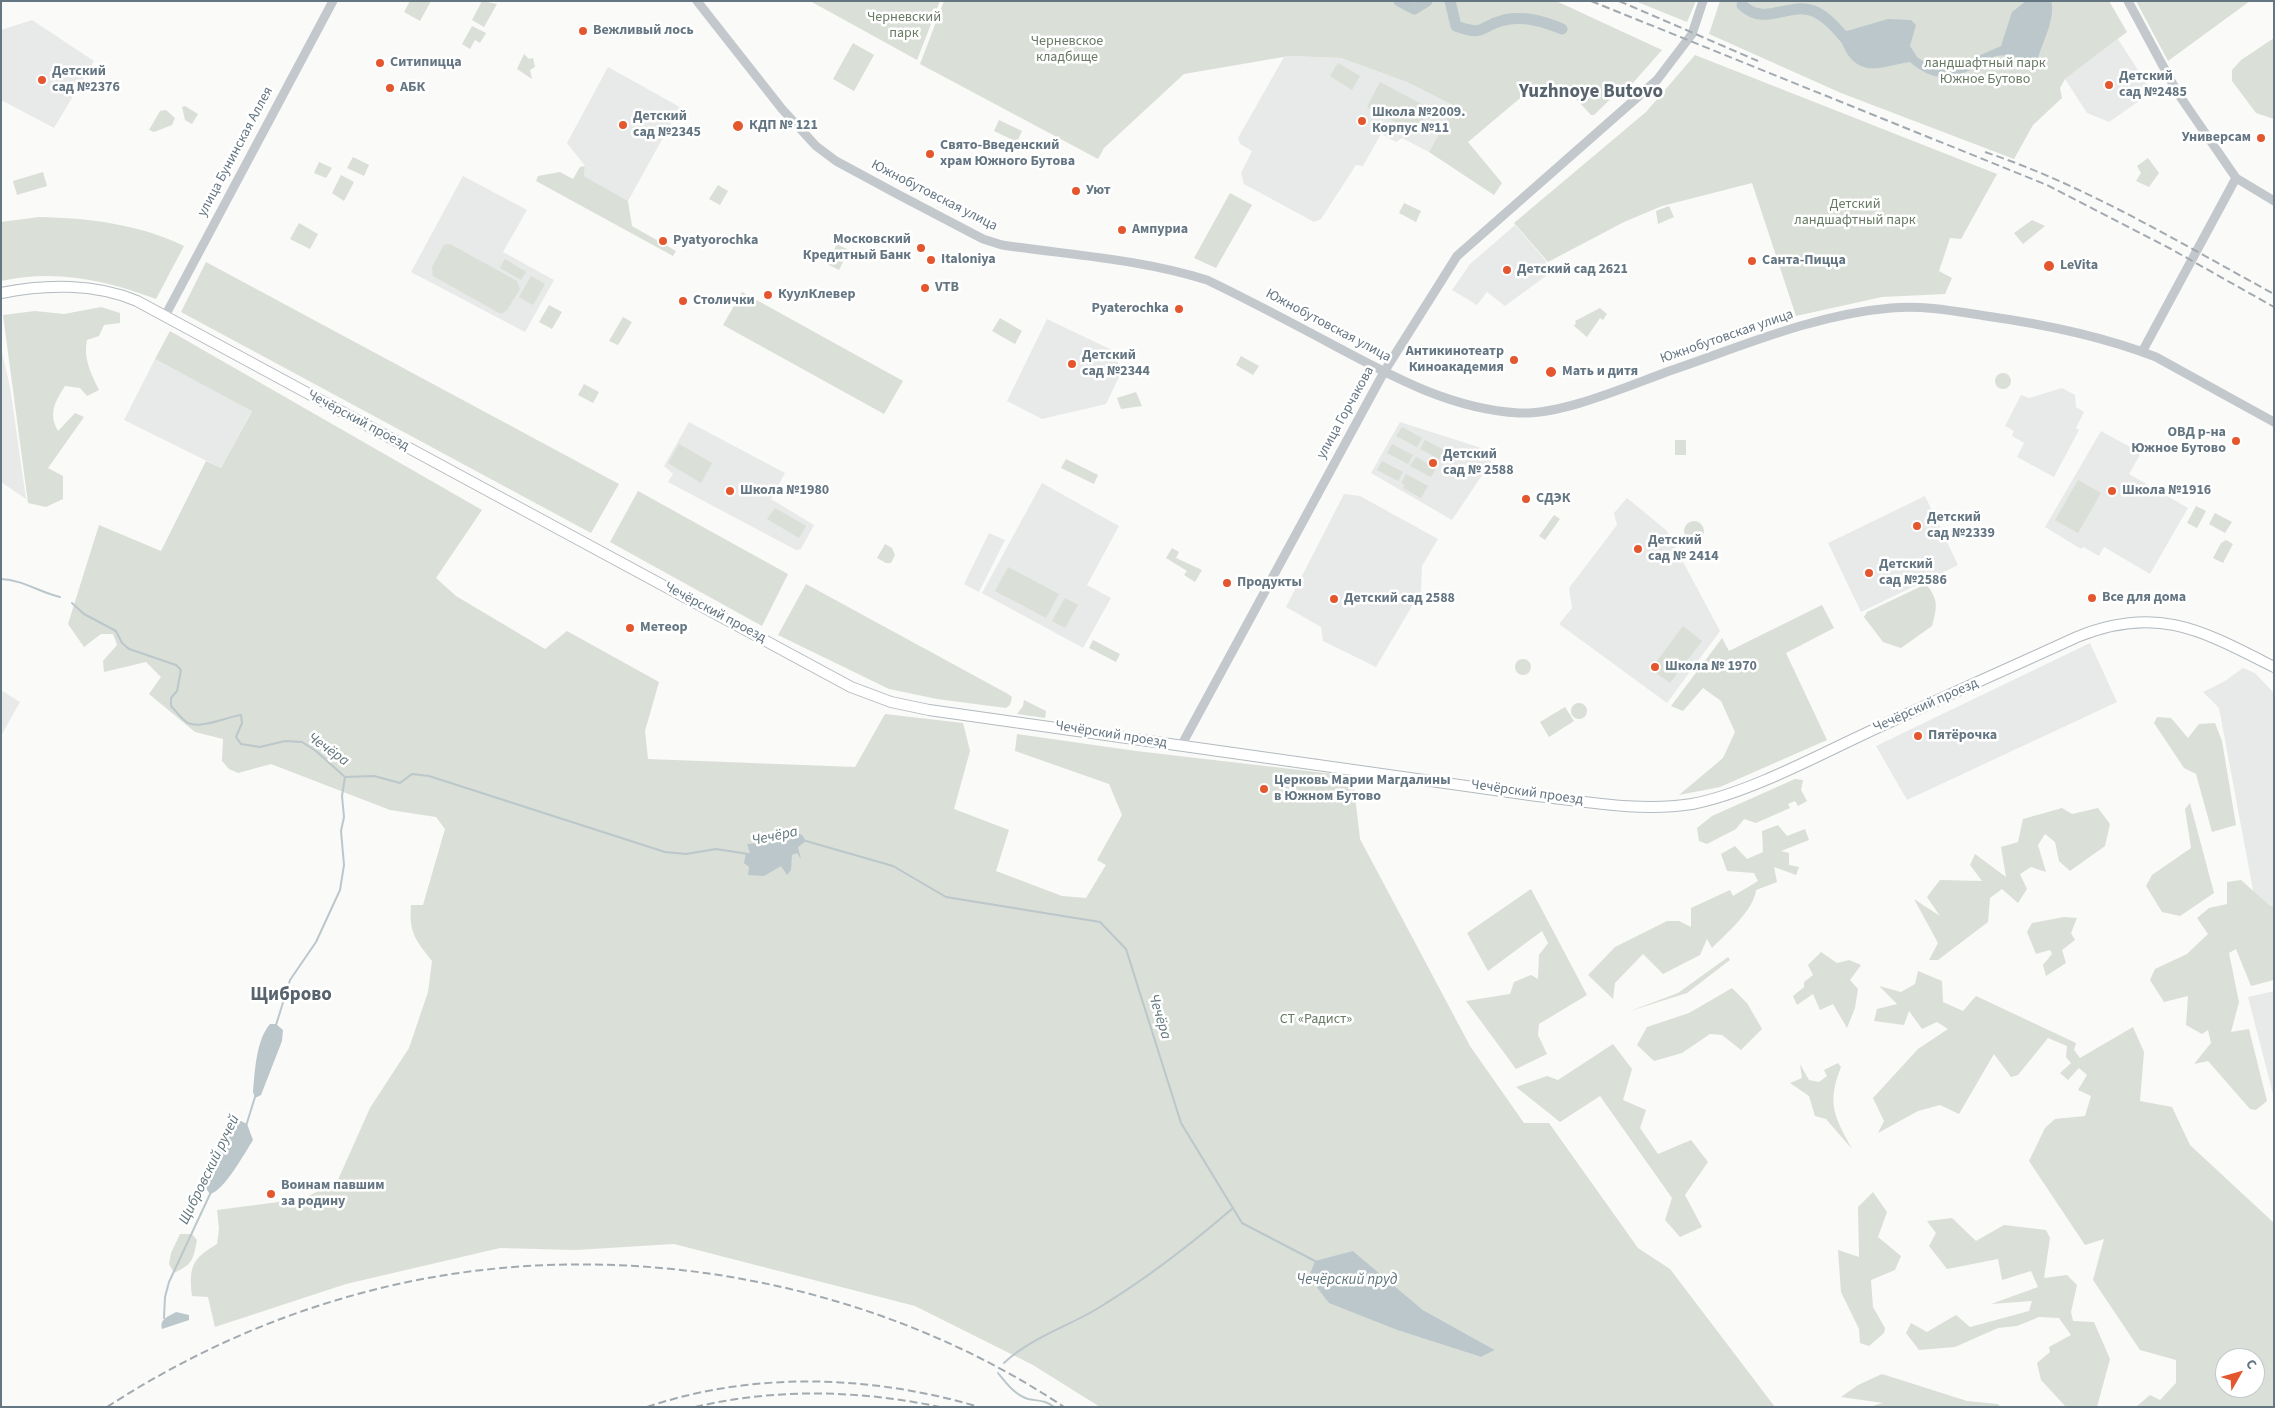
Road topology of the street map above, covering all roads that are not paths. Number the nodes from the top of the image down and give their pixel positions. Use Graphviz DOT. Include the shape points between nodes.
graph roads {
  1 [pos="333,1"];
  2 [pos="697,1"];
  3 [pos="1703,1"];
  4 [pos="2128,1"];
  5 [pos="2236,178"];
  6 [pos="2274,201"];
  7 [pos="1,293"];
  8 [pos="164,316"];
  9 [pos="2142,352"];
  10 [pos="1384,372"];
  11 [pos="2274,422"];
  12 [pos="2274,667"];
  13 [pos="1181,746"];
  1 -- 8 [label="street, улица Бунинская Аллея"];
  2 -- 10 [label="street, Южнобутовская улица" via="816,146 836,161 899,196 982,239 1002,245 1137,263 1207,280"];
  3 -- 10 [label="street, улица Горчакова" via="1692,34 1657,80 1457,256"];
  4 -- 5 [label="street" via="2177,92"];
  5 -- 6 [label="street"];
  5 -- 9 [label="street"];
  7 -- 8 [label="main road, Чечёрский проезд" via="60,288 100,290 126,297"];
  8 -- 13 [label="main road, Чечёрский проезд" via="851,687 891,702 929,710"];
  9 -- 10 [label="street, Южнобутовская улица" via="2023,321 1924,307 1852,314 1772,334 1571,405 1538,412 1489,410 1457,403"];
  9 -- 11 [label="street, Южнобутовская улица"];
  10 -- 13 [label="street, улица Горчакова"];
  12 -- 13 [label="main road, Чечёрский проезд" via="2211,635 2177,624 2114,624 2077,637 1728,794 1692,804 1659,807 1594,803"];
}
